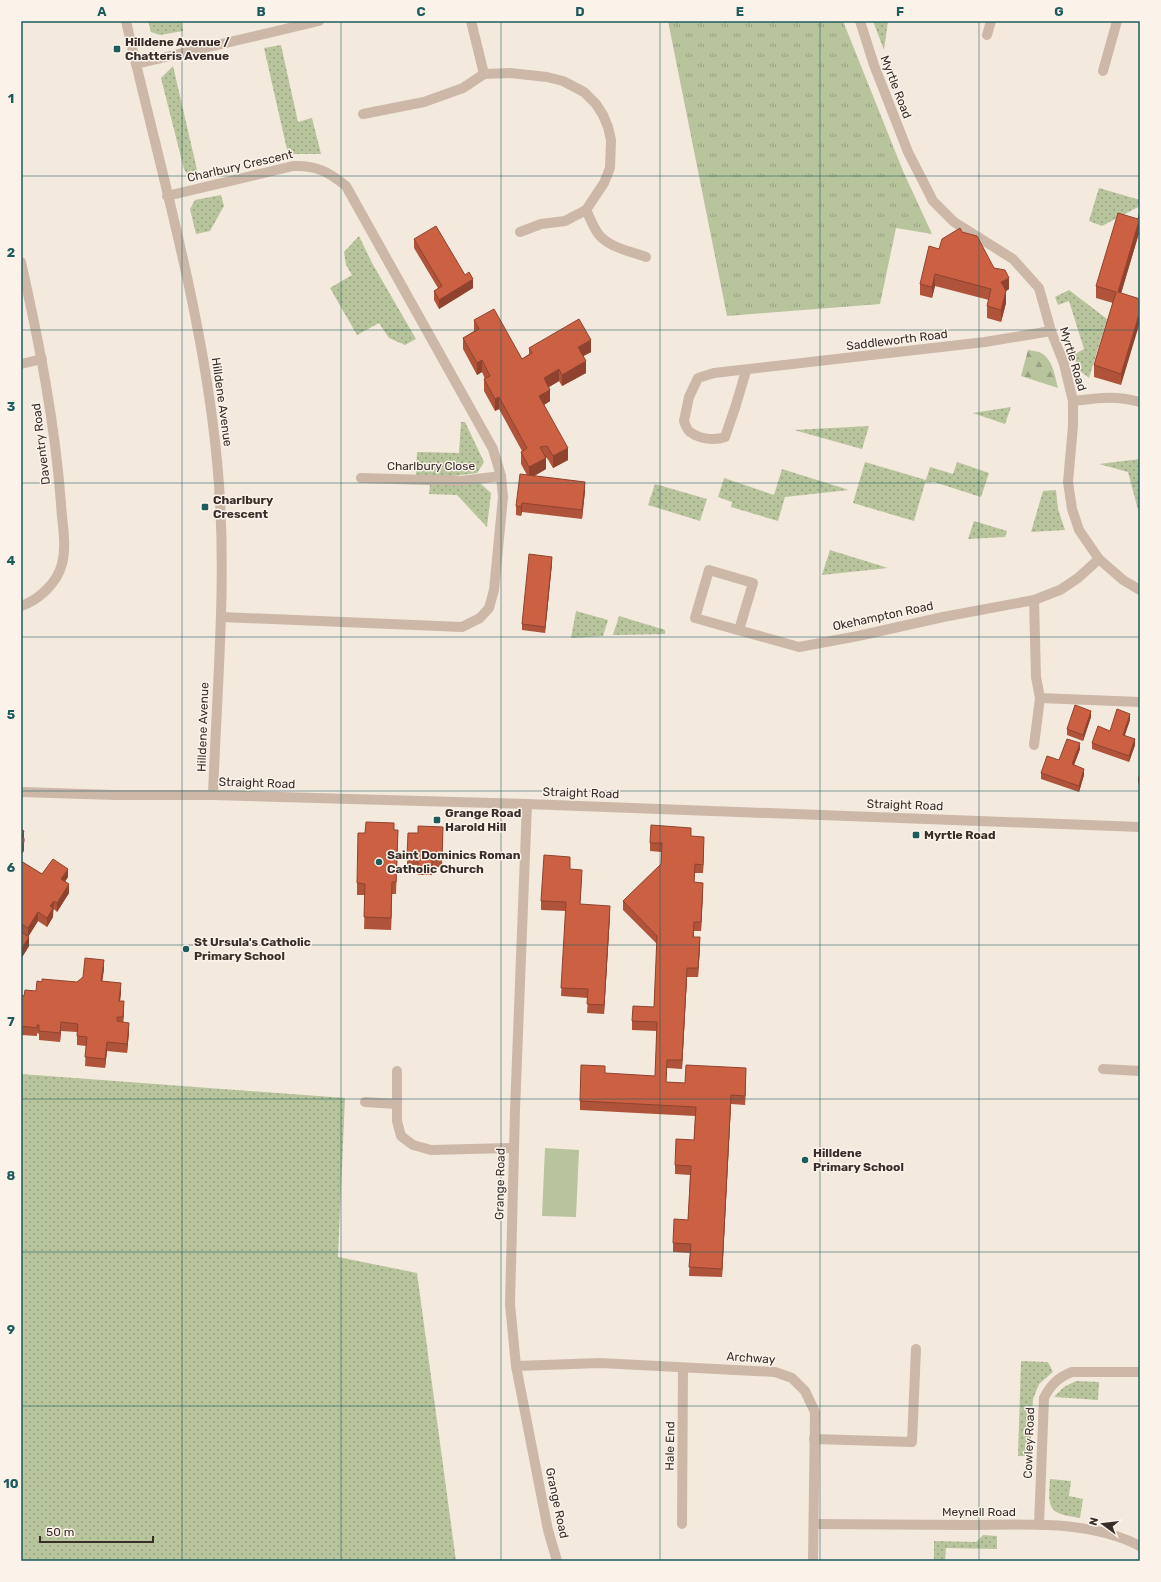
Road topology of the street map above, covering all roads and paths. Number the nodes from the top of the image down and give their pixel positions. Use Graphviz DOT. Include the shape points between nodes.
graph roads {
  1 [pos="126,21"];
  2 [pos="319,21"];
  3 [pos="471,21"];
  4 [pos="860,21"];
  5 [pos="991,21"];
  6 [pos="1117,21"];
  7 [pos="987,35"];
  8 [pos="136,64"];
  9 [pos="1103,71"];
  10 [pos="484,74"];
  11 [pos="363,114"];
  12 [pos="167,196"];
  13 [pos="586,210"];
  14 [pos="520,232"];
  15 [pos="646,257"];
  16 [pos="21,262"];
  17 [pos="1051,331"];
  18 [pos="42,359"];
  19 [pos="21,364"];
  20 [pos="746,371"];
  21 [pos="1073,401"];
  22 [pos="1140,402"];
  23 [pos="501,476"];
  24 [pos="361,478"];
  25 [pos="1098,559"];
  26 [pos="1140,590"];
  27 [pos="1034,600"];
  28 [pos="21,606"];
  29 [pos="222,617"];
  30 [pos="740,630"];
  31 [pos="1040,698"];
  32 [pos="1140,702"];
  33 [pos="1034,745"];
  34 [pos="21,792"];
  35 [pos="214,795"];
  36 [pos="528,804"];
  37 [pos="1140,828"];
  38 [pos="1102,1069"];
  39 [pos="397,1071"];
  40 [pos="1140,1071"];
  41 [pos="365,1102"];
  42 [pos="396,1104"];
  43 [pos="514,1148"];
  44 [pos="916,1349"];
  45 [pos="516,1366"];
  46 [pos="683,1368"];
  47 [pos="1140,1372"];
  48 [pos="814,1439"];
  49 [pos="682,1524"];
  50 [pos="814,1524"];
  51 [pos="1039,1525"];
  52 [pos="1140,1546"];
  53 [pos="557,1561"];
  54 [pos="813,1561"];
  1 -- 8 [label="street, Hilldene Avenue"];
  2 -- 8 [label="street"];
  3 -- 10 [label="street"];
  4 -- 17 [label="street, Myrtle Road" via="908,152 933,201 954,222 1013,259 1039,288"];
  5 -- 7 [label="street"];
  6 -- 9 [label="street"];
  8 -- 12 [label="street, Hilldene Avenue"];
  10 -- 11 [label="street" via="463,88 424,102"];
  10 -- 13 [label="street" via="531,74 552,78 578,88 596,104 608,127 612,153 604,183"];
  12 -- 23 [label="street, Charlbury Crescent" via="293,166 320,169 346,186 493,449"];
  12 -- 29 [label="street, Hilldene Avenue" via="194,312 217,461"];
  13 -- 14 [label="street" via="565,221 541,224"];
  13 -- 15 [label="street" via="602,238"];
  16 -- 18 [label="street, Daventry Road"];
  17 -- 20 [label="street, Saddleworth Road" via="985,342"];
  17 -- 21 [label="street, Myrtle Road" via="1064,364"];
  18 -- 19 [label="street"];
  18 -- 28 [label="street, Daventry Road" via="59,473 64,551 61,566 43,593"];
  20 -- 20 [label="street, Saddleworth Road" via="729,371 698,378 689,397 684,421 690,432 708,439 725,437"];
  21 -- 22 [label="street" via="1108,397"];
  21 -- 25 [label="street, Myrtle Road" via="1068,482 1071,503 1079,530"];
  23 -- 24 [label="street, Charlbury Close" via="461,481"];
  23 -- 29 [label="street, Charlbury Crescent" via="503,497 494,590 489,608 480,618 462,627"];
  25 -- 26 [label="street, Myrtle Road" via="1123,580"];
  25 -- 27 [label="street" via="1066,586"];
  27 -- 30 [label="street, Okehampton Road" via="799,647"];
  27 -- 31 [label="street" via="1036,677"];
  29 -- 35 [label="street, Hilldene Avenue"];
  30 -- 30 [label="street, Okehampton Road" via="695,618 709,570 753,583"];
  31 -- 32 [label="street"];
  31 -- 33 [label="street"];
  34 -- 35 [label="street, Straight Road"];
  35 -- 36 [label="street, Straight Road"];
  36 -- 37 [label="street, Straight Road"];
  36 -- 43 [label="street, Grange Road"];
  38 -- 40 [label="street"];
  39 -- 42 [label="street"];
  41 -- 42 [label="street"];
  42 -- 43 [label="street" via="401,1136 413,1145 431,1150"];
  43 -- 45 [label="street, Grange Road" via="510,1304"];
  44 -- 48 [label="street" via="912,1442"];
  45 -- 46 [label="street, Archway" via="600,1363"];
  45 -- 53 [label="street, Grange Road" via="548,1530"];
  46 -- 48 [label="street, Archway" via="775,1372 792,1378 805,1391 814,1412"];
  46 -- 49 [label="street, Hale End"];
  47 -- 51 [label="street, Cowley Road" via="1072,1372 1058,1379 1048,1389 1044,1398"];
  48 -- 50 [label="street, Archway"];
  50 -- 51 [label="street, Meynell Road"];
  50 -- 54 [label="street, Archway"];
  51 -- 52 [label="street, Meynell Road" via="1088,1529"];
}
